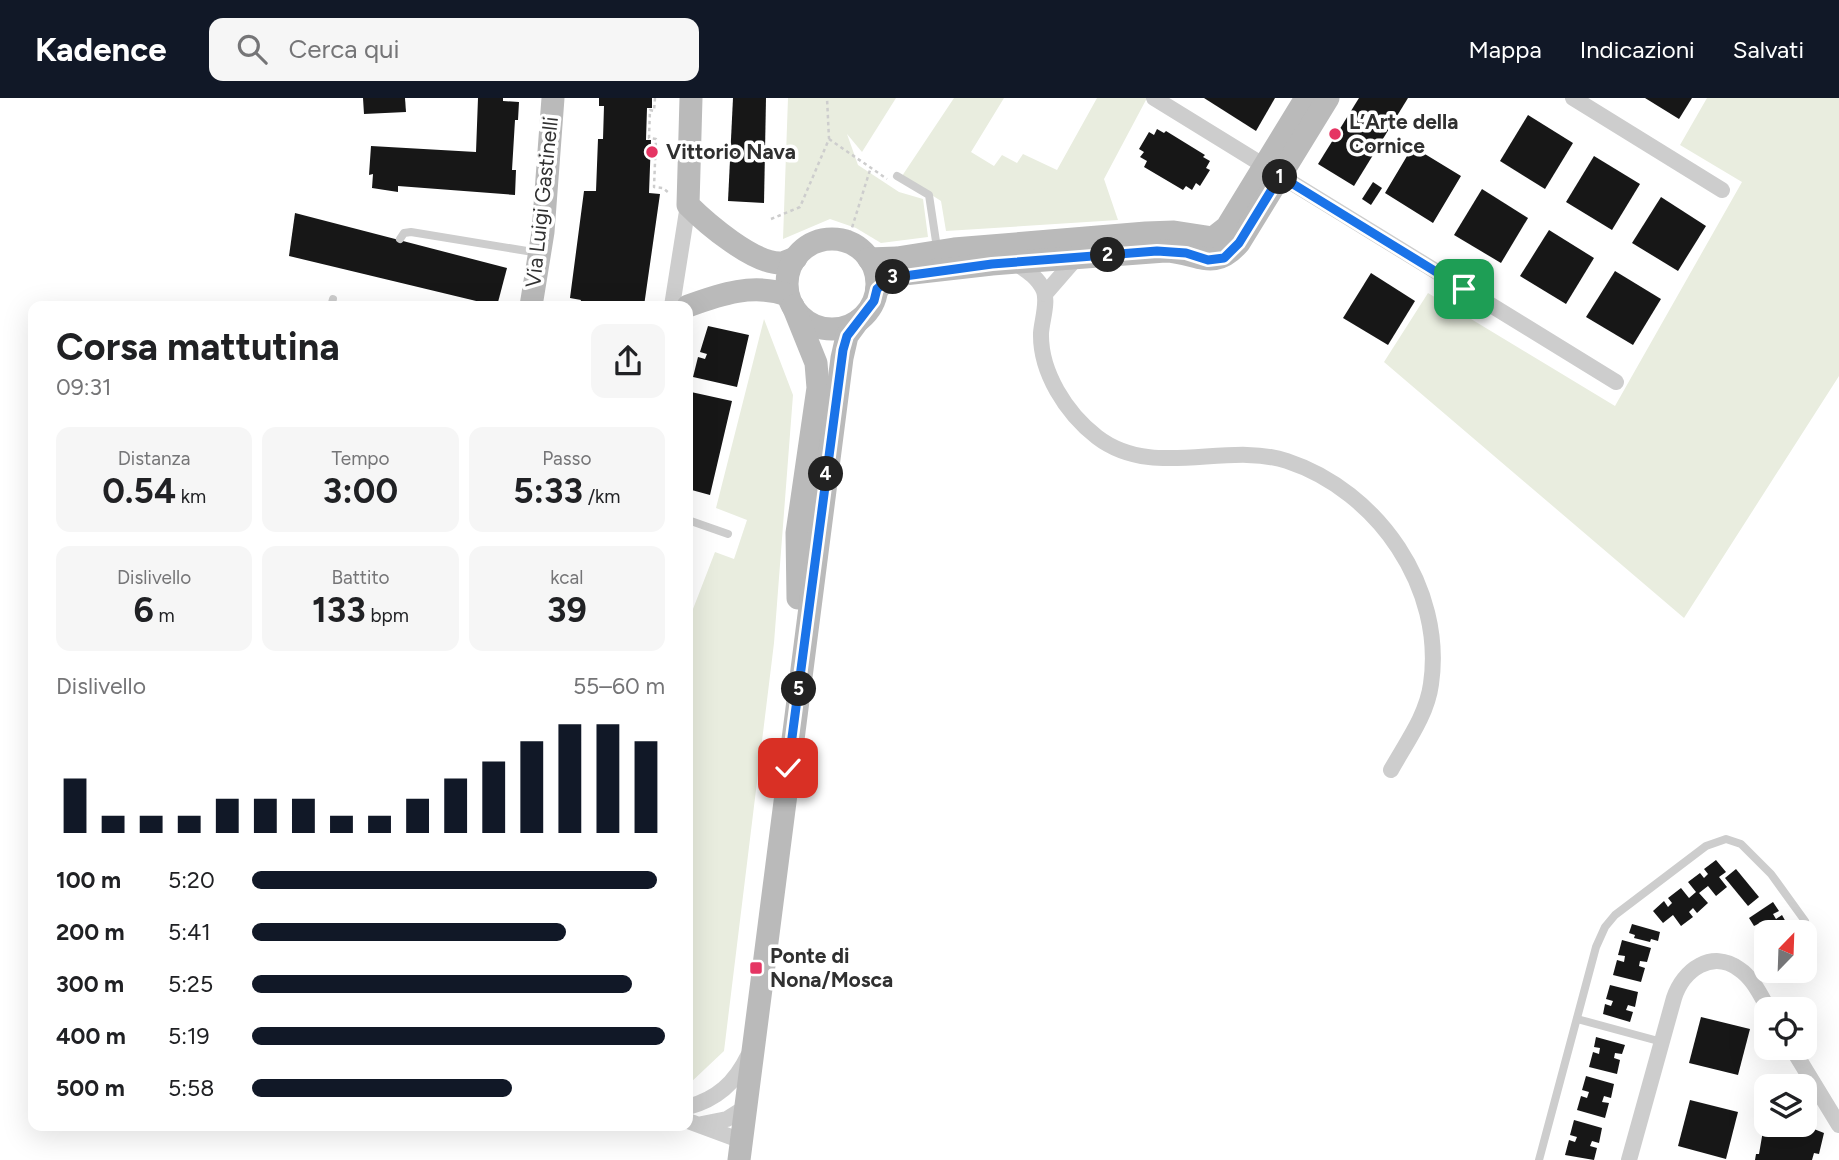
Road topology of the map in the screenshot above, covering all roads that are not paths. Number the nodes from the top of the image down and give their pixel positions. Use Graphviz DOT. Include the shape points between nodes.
graph roads {
  1 [pos="553,98"];
  2 [pos="691,98"];
  3 [pos="1154,98"];
  4 [pos="1306,98"];
  5 [pos="1328,98"];
  6 [pos="1573,98"];
  7 [pos="1272,171"];
  8 [pos="897,176"];
  9 [pos="1723,190"];
  10 [pos="679,199"];
  11 [pos="400,239"];
  12 [pos="938,251"];
  13 [pos="540,253"];
  14 [pos="1078,256"];
  15 [pos="796,258"];
  16 [pos="869,259"];
  17 [pos="1014,262"];
  18 [pos="877,289"];
  19 [pos="1045,294"];
  20 [pos="532,301"];
  21 [pos="672,301"];
  22 [pos="791,301"];
  23 [pos="693,305"];
  24 [pos="858,321"];
  25 [pos="1616,382"];
  26 [pos="693,522"];
  27 [pos="728,534"];
  28 [pos="799,689"];
  29 [pos="1391,770"];
  30 [pos="1804,920"];
  31 [pos="1760,997"];
  32 [pos="1577,1019"];
  33 [pos="1661,1042"];
  34 [pos="752,1048"];
  35 [pos="1799,1060"];
  36 [pos="714,1098"];
  37 [pos="693,1105"];
  38 [pos="746,1107"];
  39 [pos="694,1122"];
  40 [pos="1839,1125"];
  41 [pos="740,1151"];
  42 [pos="1539,1160"];
  43 [pos="1629,1160"];
  1 -- 13 [label="main road, Via Luigi Gastinelli"];
  2 -- 10 [label="main road"];
  3 -- 7 [label="street"];
  4 -- 7 [label="main road"];
  5 -- 7 [label="main road"];
  6 -- 9 [label="street"];
  7 -- 12 [label="main road" via="1213,238 1155,233"];
  7 -- 14 [label="main road" via="1239,243 1224,258 1208,260 1165,251"];
  7 -- 25 [label="street"];
  8 -- 12 [label="lane" via="929,195"];
  10 -- 15 [label="main road" via="767,261 782,263"];
  10 -- 21 [label="street"];
  11 -- 13 [label="lane" via="411,232"];
  12 -- 16 [label="main road"];
  13 -- 20 [label="main road, Via Luigi Gastinelli"];
  14 -- 17 [label="main road"];
  14 -- 19 [label="street"];
  15 -- 16 [label="main road" via="815,243 839,240"];
  15 -- 22 [label="main road" via="790,269"];
  16 -- 18 [label="main road"];
  17 -- 18 [label="main road" via="904,274"];
  17 -- 19 [label="street" via="1039,281"];
  18 -- 24 [label="main road" via="874,301"];
  19 -- 29 [label="street" via="1041,335 1048,371 1061,400 1098,438 1145,458 1252,454 1287,461 1338,485 1386,529 1422,595 1432,634 1431,684 1421,718"];
  22 -- 23 [label="main road" via="766,288"];
  22 -- 24 [label="main road" via="811,324 822,328"];
  22 -- 28 [label="main road" via="816,363 818,388 797,533"];
  24 -- 28 [label="main road" via="847,336 842,358"];
  26 -- 27 [label="lane"];
  28 -- 34 [label="main road"];
  30 -- 32 [label="lane" via="1780,883 1745,848 1731,840 1715,841 1612,918 1598,943"];
  31 -- 33 [label="street" via="1740,969 1724,962 1706,962 1681,981"];
  32 -- 33 [label="lane"];
  32 -- 42 [label="lane"];
  33 -- 43 [label="street"];
  34 -- 36 [label="street" via="736,1077"];
  34 -- 38 [label="main road"];
  35 -- 40 [label="street"];
  36 -- 37 [label="street"];
  36 -- 38 [label="street"];
  38 -- 39 [label="street" via="727,1119"];
  38 -- 41 [label="main road"];
  39 -- 41 [label="street"];
}
